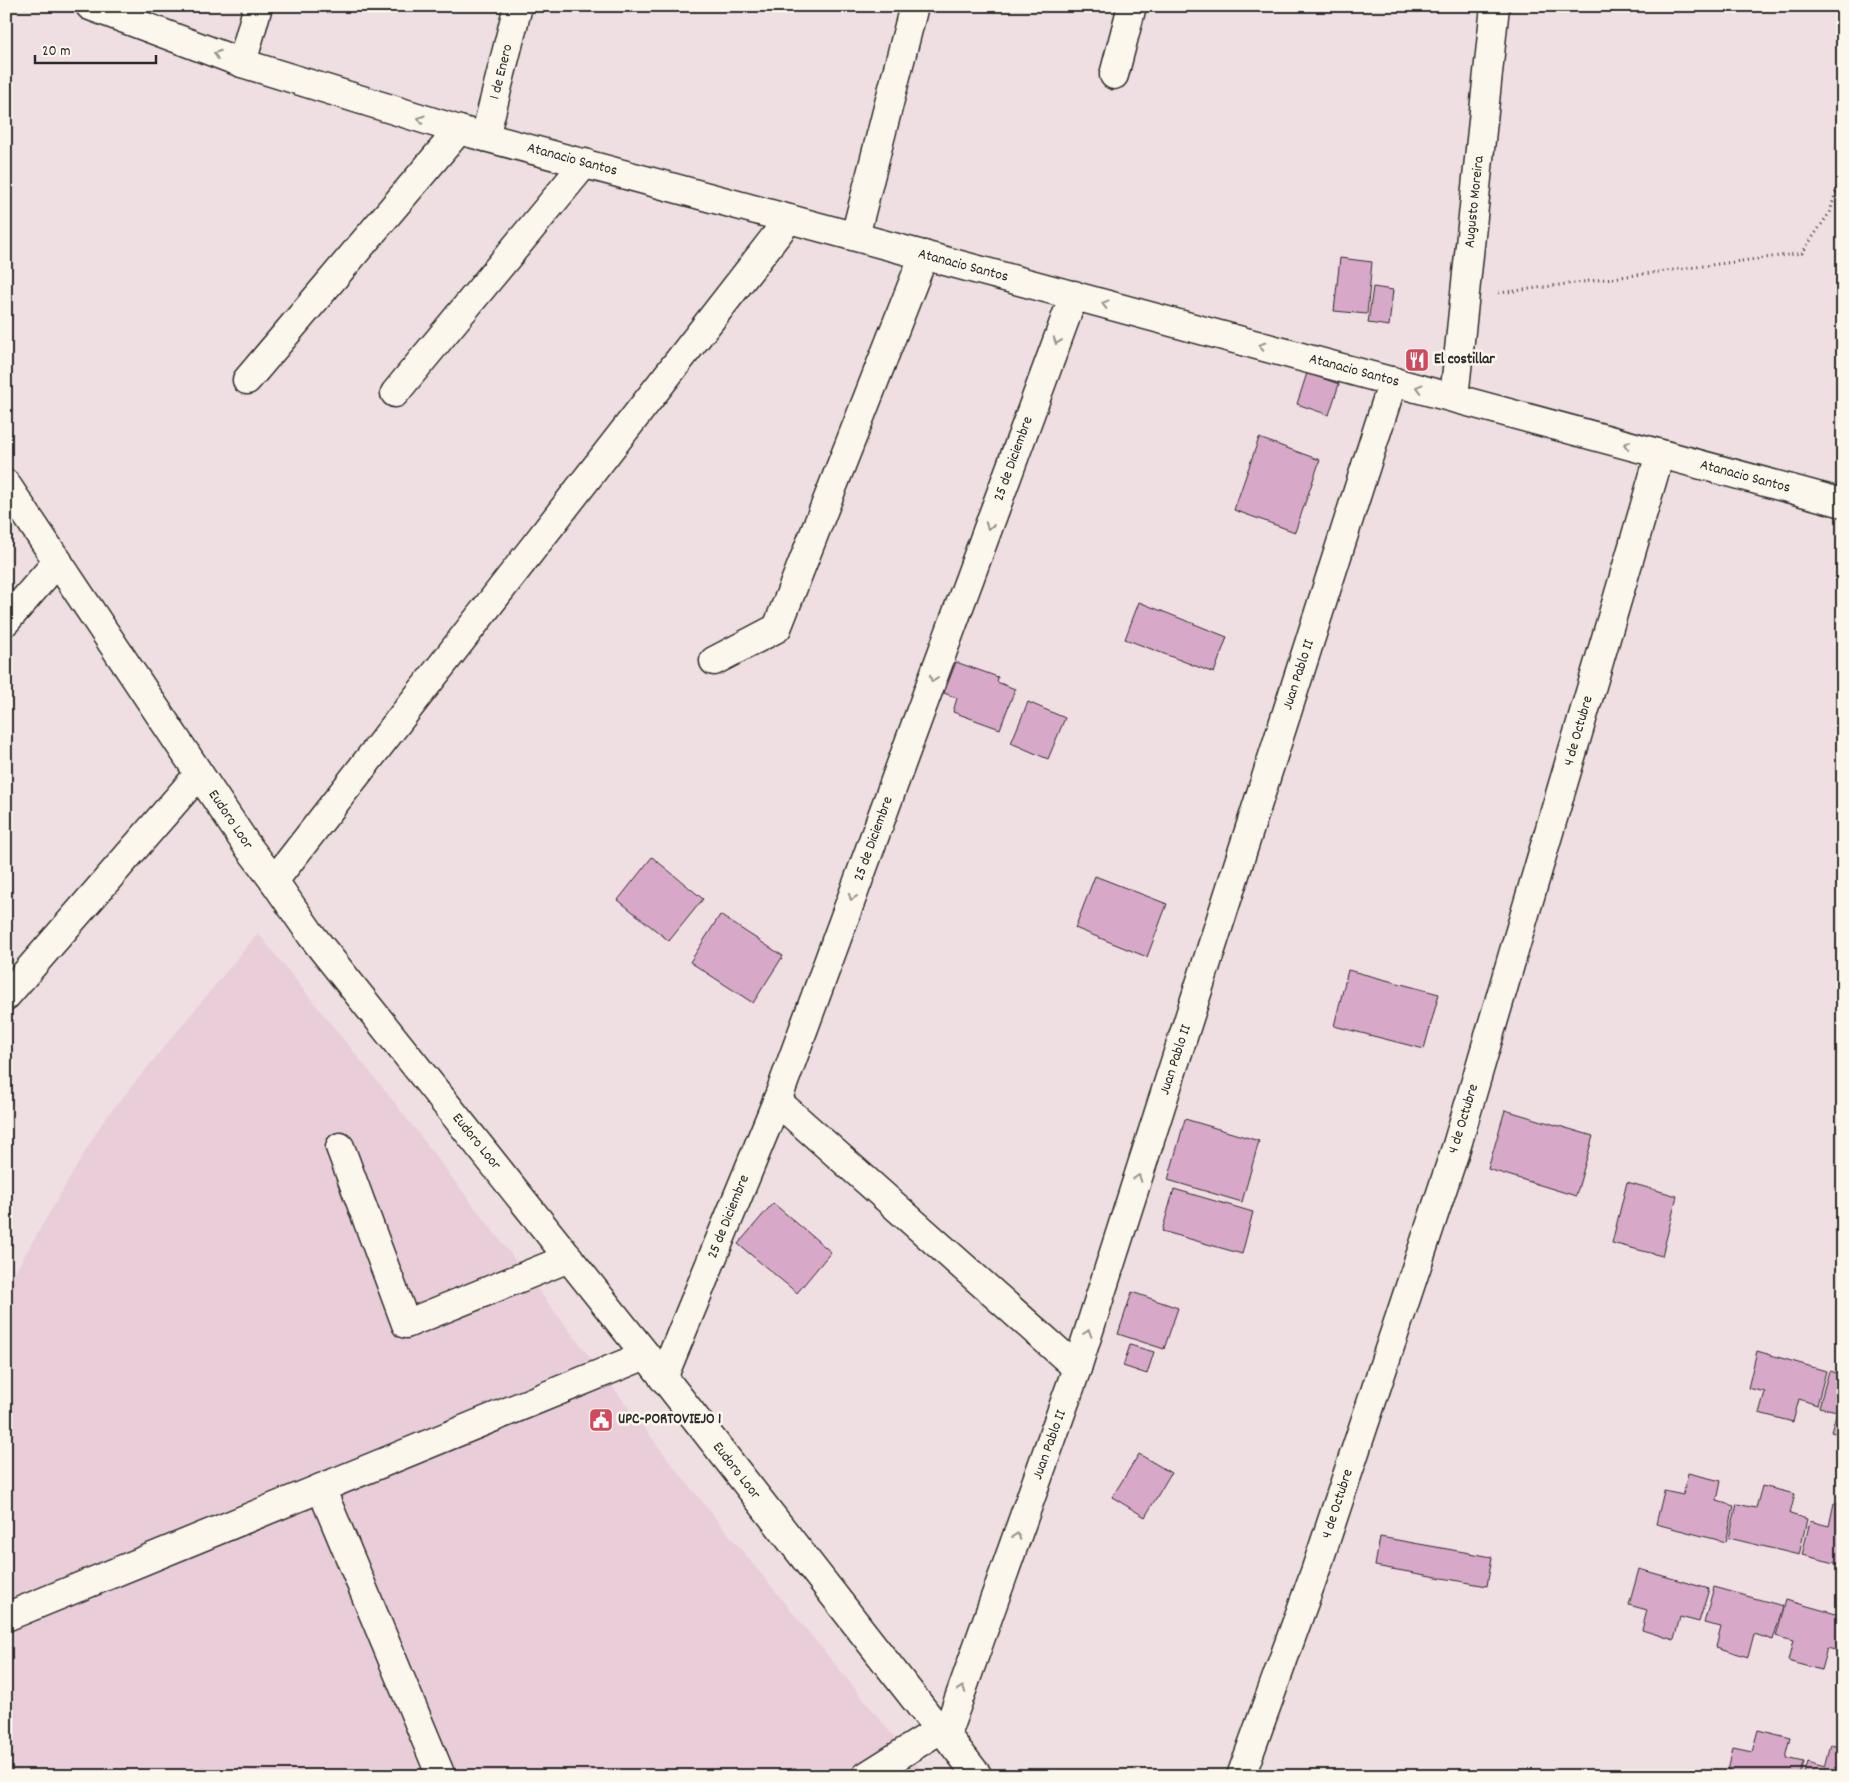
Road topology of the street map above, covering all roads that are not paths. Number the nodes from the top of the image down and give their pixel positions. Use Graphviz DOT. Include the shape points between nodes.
graph roads {
  1 [pos="90,6"];
  2 [pos="258,6"];
  3 [pos="518,6"];
  4 [pos="914,6"];
  5 [pos="1132,6"];
  6 [pos="1495,6"];
  7 [pos="242,63"];
  8 [pos="1114,75"];
  9 [pos="458,130"];
  10 [pos="485,137"];
  11 [pos="585,163"];
  12 [pos="789,219"];
  13 [pos="855,236"];
  14 [pos="924,255"];
  15 [pos="1074,295"];
  16 [pos="247,380"];
  17 [pos="1393,381"];
  18 [pos="395,393"];
  19 [pos="1454,398"];
  20 [pos="1660,454"];
  21 [pos="6,484"];
  22 [pos="1843,503"];
  23 [pos="58,561"];
  24 [pos="6,620"];
  25 [pos="714,661"];
  26 [pos="199,774"];
  27 [pos="274,881"];
  28 [pos="6,996"];
  29 [pos="777,1101"];
  30 [pos="340,1147"];
  31 [pos="568,1258"];
  32 [pos="646,1355"];
  33 [pos="1077,1368"];
  34 [pos="663,1378"];
  35 [pos="321,1488"];
  36 [pos="6,1617"];
  37 [pos="942,1732"];
  38 [pos="441,1776"];
  39 [pos="866,1776"];
  40 [pos="978,1776"];
  41 [pos="1241,1776"];
  7 -- 1 [label="street, Atanacio Santos, one-way"];
  2 -- 7 [label="street"];
  3 -- 10 [label="street, 1 de Enero"];
  4 -- 13 [label="street"];
  5 -- 8 [label="street"];
  6 -- 19 [label="street, Augusto Moreira"];
  9 -- 7 [label="street, Atanacio Santos, one-way"];
  9 -- 10 [label="street, Atanacio Santos"];
  9 -- 16 [label="street"];
  10 -- 11 [label="street, Atanacio Santos"];
  11 -- 12 [label="street, Atanacio Santos"];
  11 -- 18 [label="street"];
  12 -- 13 [label="street, Atanacio Santos"];
  12 -- 27 [label="street"];
  13 -- 14 [label="street, Atanacio Santos"];
  14 -- 15 [label="street, Atanacio Santos"];
  14 -- 25 [label="street" via="777,628"];
  17 -- 15 [label="street, Atanacio Santos, one-way"];
  15 -- 29 [label="street, 25 de Diciembre, one-way"];
  19 -- 17 [label="street, Atanacio Santos, one-way"];
  33 -- 17 [label="street, Juan Pablo II, one-way"];
  20 -- 19 [label="street, Atanacio Santos, one-way"];
  20 -- 22 [label="street, Atanacio Santos"];
  20 -- 41 [label="street, 4 de Octubre" via="1457,1145 1316,1569"];
  21 -- 23 [label="street, Eudoro Loor"];
  23 -- 24 [label="street"];
  23 -- 26 [label="street, Eudoro Loor"];
  26 -- 27 [label="street, Eudoro Loor"];
  26 -- 28 [label="street"];
  27 -- 31 [label="street, Eudoro Loor" via="312,936"];
  29 -- 33 [label="street"];
  29 -- 34 [label="street, 25 de Diciembre"];
  30 -- 31 [label="street" via="406,1324"];
  31 -- 32 [label="street, Eudoro Loor"];
  32 -- 34 [label="street, Eudoro Loor"];
  32 -- 35 [label="street"];
  37 -- 33 [label="street, Juan Pablo II, one-way"];
  34 -- 37 [label="street, Eudoro Loor"];
  35 -- 36 [label="street"];
  35 -- 38 [label="street"];
  37 -- 39 [label="street"];
  37 -- 40 [label="street, Eudoro Loor"];
}
